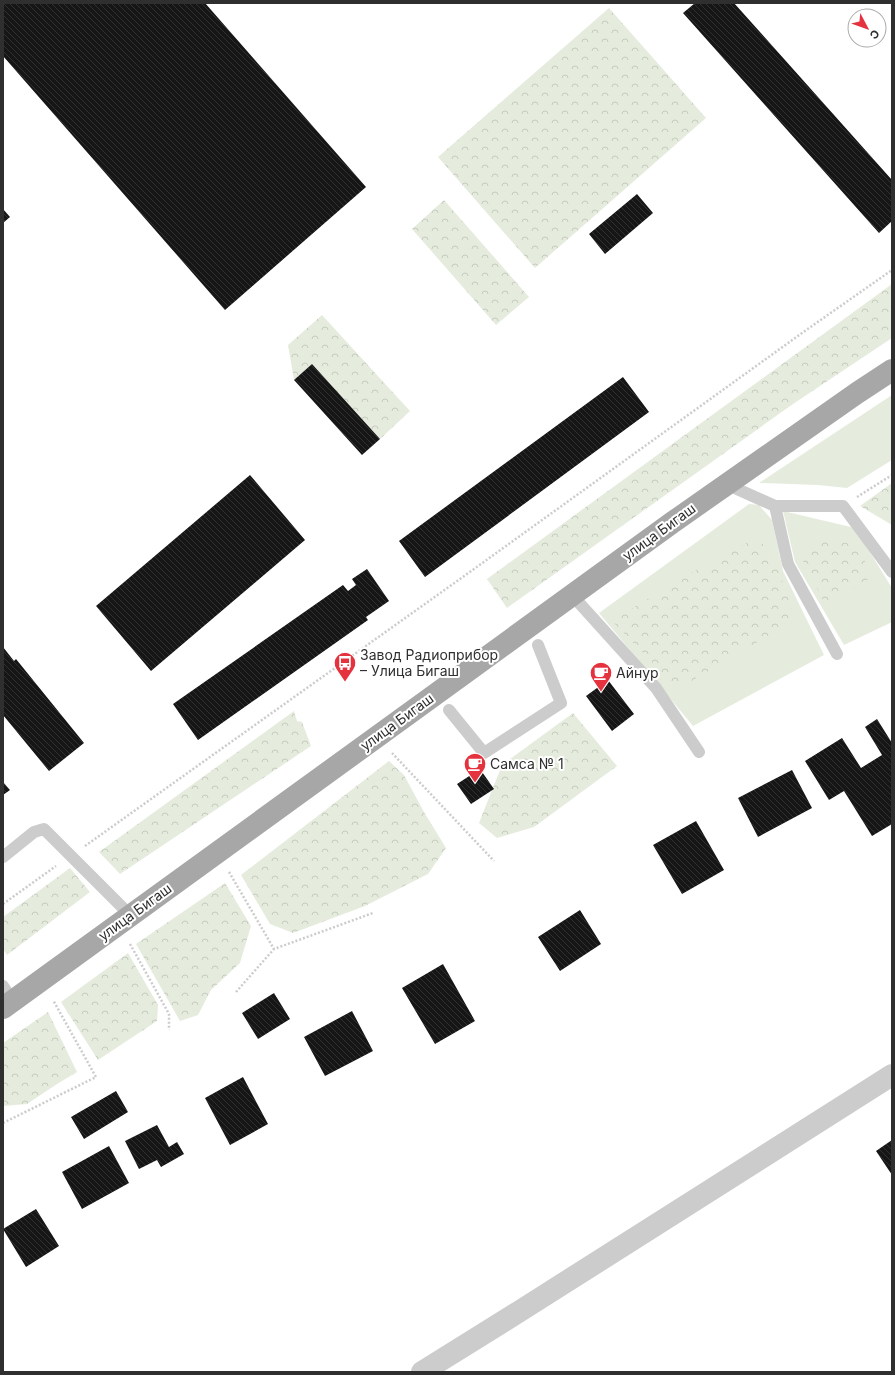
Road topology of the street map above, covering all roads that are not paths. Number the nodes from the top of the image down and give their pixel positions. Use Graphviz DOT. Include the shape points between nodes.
graph roads {
  1 [pos="892,370"];
  2 [pos="726,484"];
  3 [pos="775,506"];
  4 [pos="892,572"];
  5 [pos="572,595"];
  6 [pos="538,645"];
  7 [pos="837,654"];
  8 [pos="449,710"];
  9 [pos="700,752"];
  10 [pos="3,857"];
  11 [pos="125,920"];
  12 [pos="6,999"];
  13 [pos="892,1075"];
  14 [pos="422,1372"];
  1 -- 2 [label="main road, улица Бигаш"];
  2 -- 3 [label="lane"];
  2 -- 5 [label="main road, улица Бигаш"];
  3 -- 4 [label="lane" via="843,506"];
  3 -- 7 [label="lane" via="788,564"];
  5 -- 9 [label="lane" via="656,688"];
  5 -- 11 [label="main road, улица Бигаш"];
  6 -- 8 [label="lane" via="561,703 484,752"];
  10 -- 11 [label="lane" via="34,832 44,829 71,856"];
  11 -- 12 [label="main road, улица Бигаш" via="41,980"];
  13 -- 14 [label="street"];
}
